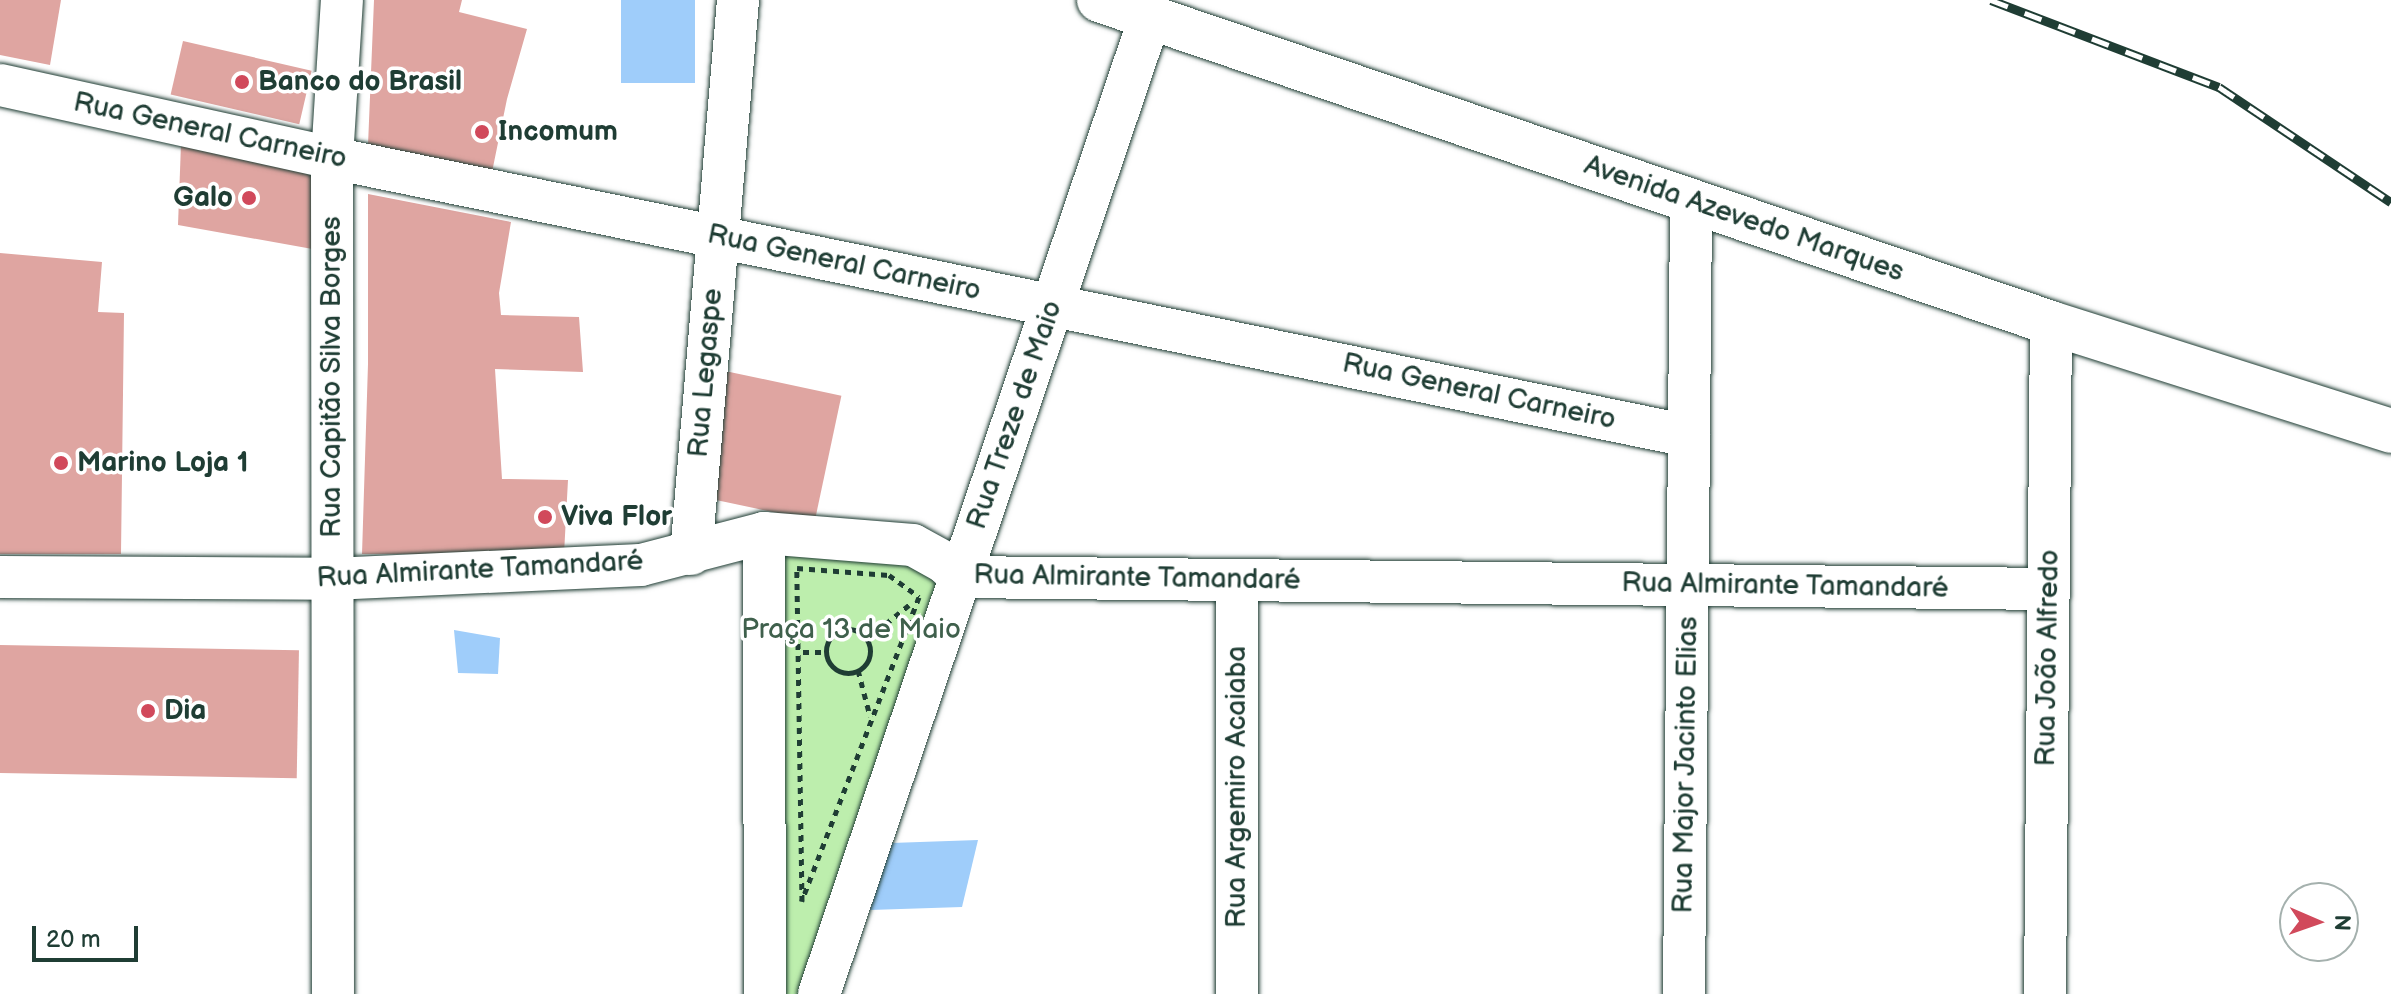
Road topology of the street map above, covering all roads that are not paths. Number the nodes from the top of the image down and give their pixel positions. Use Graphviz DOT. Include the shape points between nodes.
graph roads {
  1 [pos="342,0"];
  2 [pos="738,0"];
  3 [pos="1099,0"];
  4 [pos="1150,17"];
  5 [pos="0,85"];
  6 [pos="332,158"];
  7 [pos="1691,201"];
  8 [pos="718,237"];
  9 [pos="1052,305"];
  10 [pos="2051,323"];
  11 [pos="2391,431"];
  12 [pos="1689,436"];
  13 [pos="764,533"];
  14 [pos="691,554"];
  15 [pos="0,577"];
  16 [pos="960,577"];
  17 [pos="332,579"];
  18 [pos="1237,580"];
  19 [pos="1687,584"];
  20 [pos="2049,589"];
  21 [pos="333,994"];
  22 [pos="765,994"];
  23 [pos="819,994"];
  24 [pos="1237,994"];
  25 [pos="1684,994"];
  26 [pos="2045,994"];
  1 -- 6 [label="street, Rua Capitão Silva Borges"];
  2 -- 8 [label="street, Rua Legaspe"];
  3 -- 4 [label="street, Avenida Azevedo Marques"];
  4 -- 7 [label="street, Avenida Azevedo Marques"];
  4 -- 9 [label="street, Rua Treze de Maio"];
  5 -- 6 [label="street, Rua General Carneiro"];
  6 -- 8 [label="street, Rua General Carneiro"];
  6 -- 17 [label="street, Rua Capitão Silva Borges"];
  7 -- 10 [label="street, Avenida Azevedo Marques"];
  7 -- 12 [label="street, Rua Major Jacinto Elias"];
  8 -- 9 [label="street, Rua General Carneiro"];
  8 -- 14 [label="street, Rua Legaspe"];
  9 -- 12 [label="street, Rua General Carneiro"];
  9 -- 16 [label="street, Rua Treze de Maio"];
  10 -- 11 [label="street, Avenida Azevedo Marques"];
  10 -- 20 [label="street, Rua João Alfredo"];
  12 -- 19 [label="street, Rua Major Jacinto Elias"];
  13 -- 14 [label="street, Rua Almirante Tamandaré"];
  13 -- 16 [label="street, Rua Almirante Tamandaré" via="913,545"];
  13 -- 22 [label="street"];
  14 -- 17 [label="street, Rua Almirante Tamandaré" via="641,565"];
  15 -- 17 [label="street, Rua Almirante Tamandaré"];
  16 -- 18 [label="street, Rua Almirante Tamandaré"];
  16 -- 23 [label="street, Rua Treze de Maio"];
  17 -- 21 [label="street, Rua Capitão Silva Borges"];
  18 -- 19 [label="street, Rua Almirante Tamandaré"];
  18 -- 24 [label="street, Rua Argemiro Acaiaba"];
  19 -- 20 [label="street, Rua Almirante Tamandaré"];
  19 -- 25 [label="street, Rua Major Jacinto Elias"];
  20 -- 26 [label="street, Rua João Alfredo"];
}
